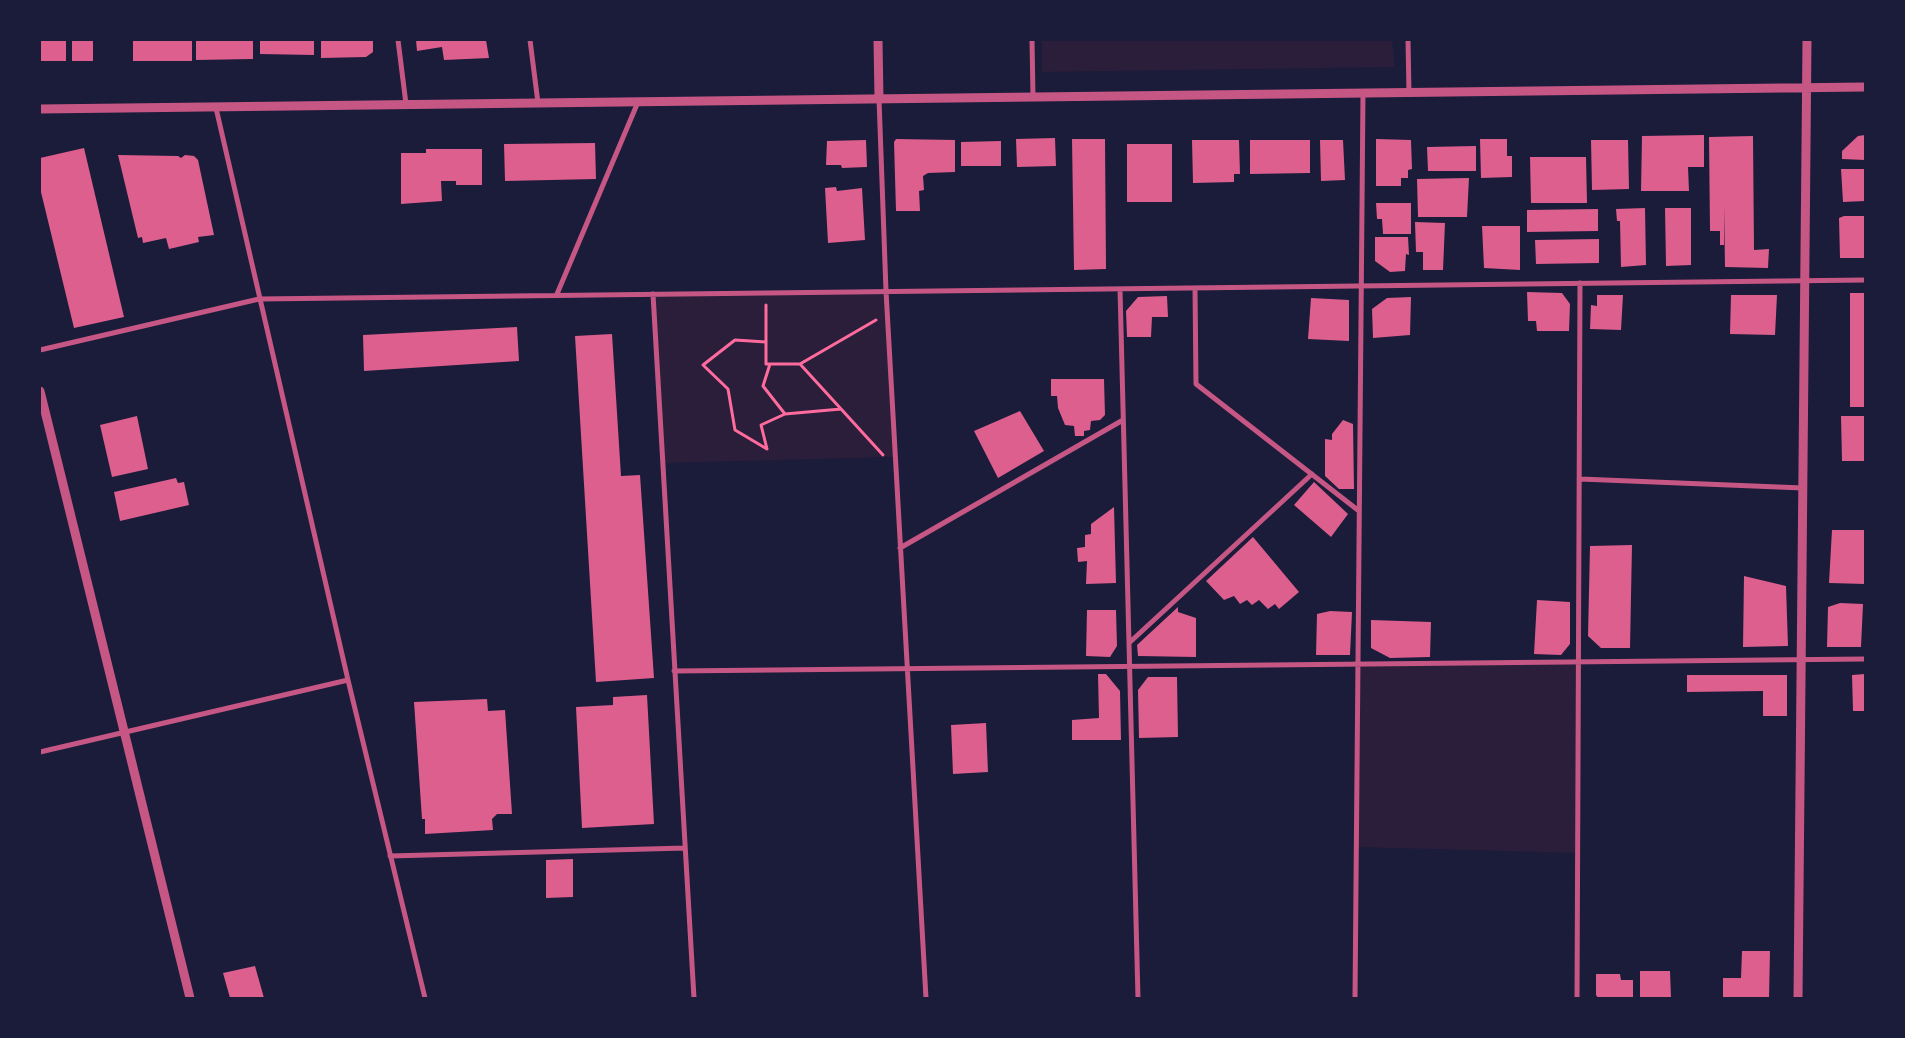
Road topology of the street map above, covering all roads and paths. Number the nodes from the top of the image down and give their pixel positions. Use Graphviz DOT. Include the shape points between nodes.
graph roads {
  1 [pos="398,40"];
  2 [pos="530,40"];
  3 [pos="878,40"];
  4 [pos="1032,40"];
  5 [pos="1408,40"];
  6 [pos="1807,40"];
  7 [pos="1807,87"];
  8 [pos="1865,87"];
  9 [pos="1409,93"];
  10 [pos="1363,94"];
  11 [pos="1033,97"];
  12 [pos="879,99"];
  13 [pos="638,102"];
  14 [pos="538,103"];
  15 [pos="406,104"];
  16 [pos="216,108"];
  17 [pos="40,109"];
  18 [pos="1865,280"];
  19 [pos="1806,281"];
  20 [pos="1580,283"];
  21 [pos="1361,286"];
  22 [pos="1195,288"];
  23 [pos="1120,289"];
  24 [pos="886,291"];
  25 [pos="766,293"];
  26 [pos="557,294"];
  27 [pos="653,294"];
  28 [pos="259,299"];
  29 [pos="887,313"];
  30 [pos="766,342"];
  31 [pos="40,350"];
  32 [pos="770,364"];
  33 [pos="800,364"];
  34 [pos="40,391"];
  35 [pos="841,409"];
  36 [pos="785,414"];
  37 [pos="1123,420"];
  38 [pos="885,458"];
  39 [pos="1312,474"];
  40 [pos="1580,479"];
  41 [pos="1803,488"];
  42 [pos="1359,511"];
  43 [pos="900,548"];
  44 [pos="1129,643"];
  45 [pos="1801,659"];
  46 [pos="1865,659"];
  47 [pos="1579,660"];
  48 [pos="1129,665"];
  49 [pos="1358,665"];
  50 [pos="907,667"];
  51 [pos="674,670"];
  52 [pos="348,680"];
  53 [pos="125,731"];
  54 [pos="40,752"];
  55 [pos="685,848"];
  56 [pos="390,856"];
  57 [pos="190,998"];
  58 [pos="425,998"];
  59 [pos="694,998"];
  60 [pos="926,998"];
  61 [pos="1138,998"];
  62 [pos="1355,998"];
  63 [pos="1578,998"];
  64 [pos="1798,998"];
  1 -- 15 [label="street"];
  2 -- 14 [label="street"];
  3 -- 12 [label="street"];
  4 -- 11 [label="street"];
  5 -- 9 [label="street"];
  6 -- 7 [label="street"];
  7 -- 8 [label="street"];
  7 -- 9 [label="street"];
  7 -- 19 [label="street"];
  9 -- 10 [label="street"];
  10 -- 11 [label="street"];
  10 -- 21 [label="street"];
  11 -- 12 [label="street"];
  12 -- 13 [label="street"];
  12 -- 24 [label="street"];
  13 -- 14 [label="street"];
  13 -- 26 [label="street"];
  14 -- 15 [label="street"];
  15 -- 16 [label="street"];
  16 -- 17 [label="street"];
  16 -- 28 [label="street"];
  18 -- 19 [label="street"];
  19 -- 20 [label="street"];
  19 -- 41 [label="street"];
  20 -- 21 [label="street"];
  20 -- 40 [label="street"];
  21 -- 22 [label="street"];
  21 -- 42 [label="street"];
  22 -- 23 [label="street"];
  22 -- 39 [label="street" via="1196,384"];
  23 -- 24 [label="street"];
  23 -- 37 [label="street"];
  24 -- 25 [label="street"];
  24 -- 29 [label="street"];
  25 -- 27 [label="street"];
  25 -- 30 [label="path"];
  26 -- 27 [label="street"];
  26 -- 28 [label="street"];
  27 -- 51 [label="street"];
  28 -- 31 [label="street"];
  28 -- 52 [label="street"];
  29 -- 33 [label="path"];
  29 -- 43 [label="street"];
  30 -- 32 [label="path" via="766,364"];
  30 -- 36 [label="path" via="735,340 703,365 728,389 735,430 767,449 761,425"];
  32 -- 33 [label="path"];
  32 -- 36 [label="path" via="764,386"];
  33 -- 35 [label="path"];
  34 -- 53 [label="street"];
  35 -- 36 [label="path"];
  35 -- 38 [label="path"];
  37 -- 43 [label="street"];
  37 -- 44 [label="street"];
  39 -- 42 [label="street"];
  39 -- 44 [label="street"];
  40 -- 41 [label="street"];
  40 -- 47 [label="street"];
  41 -- 45 [label="street"];
  42 -- 49 [label="street"];
  43 -- 50 [label="street"];
  44 -- 48 [label="street"];
  45 -- 46 [label="street"];
  45 -- 47 [label="street"];
  45 -- 64 [label="street"];
  47 -- 49 [label="street"];
  47 -- 63 [label="street"];
  48 -- 49 [label="street"];
  48 -- 50 [label="street"];
  48 -- 61 [label="street"];
  49 -- 62 [label="street"];
  50 -- 51 [label="street"];
  50 -- 60 [label="street"];
  51 -- 55 [label="street"];
  52 -- 53 [label="street"];
  52 -- 56 [label="street"];
  53 -- 54 [label="street"];
  53 -- 57 [label="street"];
  55 -- 56 [label="street"];
  55 -- 59 [label="street"];
  56 -- 58 [label="street"];
}
